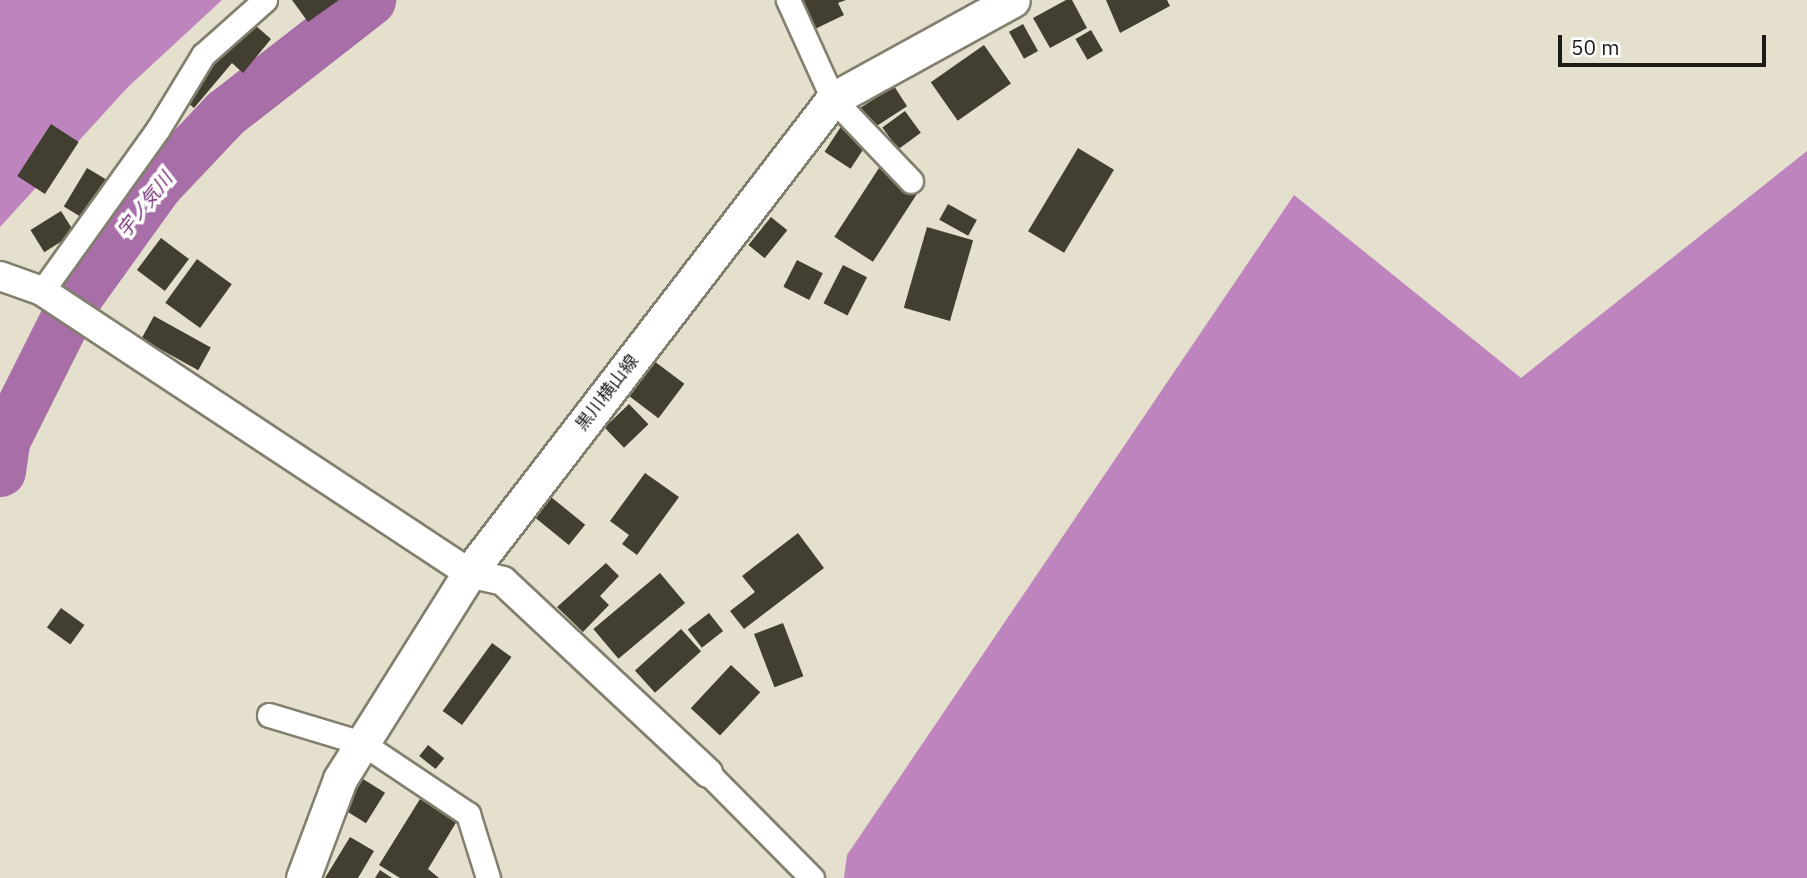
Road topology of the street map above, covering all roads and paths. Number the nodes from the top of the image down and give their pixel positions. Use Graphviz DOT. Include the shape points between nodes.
graph roads {
  1 [pos="265,0"];
  2 [pos="788,0"];
  3 [pos="1013,0"];
  4 [pos="833,99"];
  5 [pos="911,181"];
  6 [pos="0,276"];
  7 [pos="42,291"];
  8 [pos="469,573"];
  9 [pos="269,715"];
  10 [pos="362,743"];
  11 [pos="708,773"];
  12 [pos="303,878"];
  13 [pos="488,878"];
  14 [pos="812,878"];
  1 -- 7 [label="street" via="203,54 158,130"];
  2 -- 4 [label="street"];
  3 -- 4 [label="main road, 黒川横山線"];
  4 -- 5 [label="street"];
  4 -- 8 [label="main road, 黒川横山線"];
  6 -- 7 [label="street"];
  7 -- 8 [label="street"];
  8 -- 10 [label="main road, 黒川横山線"];
  8 -- 11 [label="street" via="503,581"];
  9 -- 10 [label="street"];
  10 -- 12 [label="main road, 黒川横山線" via="340,779"];
  10 -- 13 [label="street" via="468,814"];
  11 -- 14 [label="street"];
}
